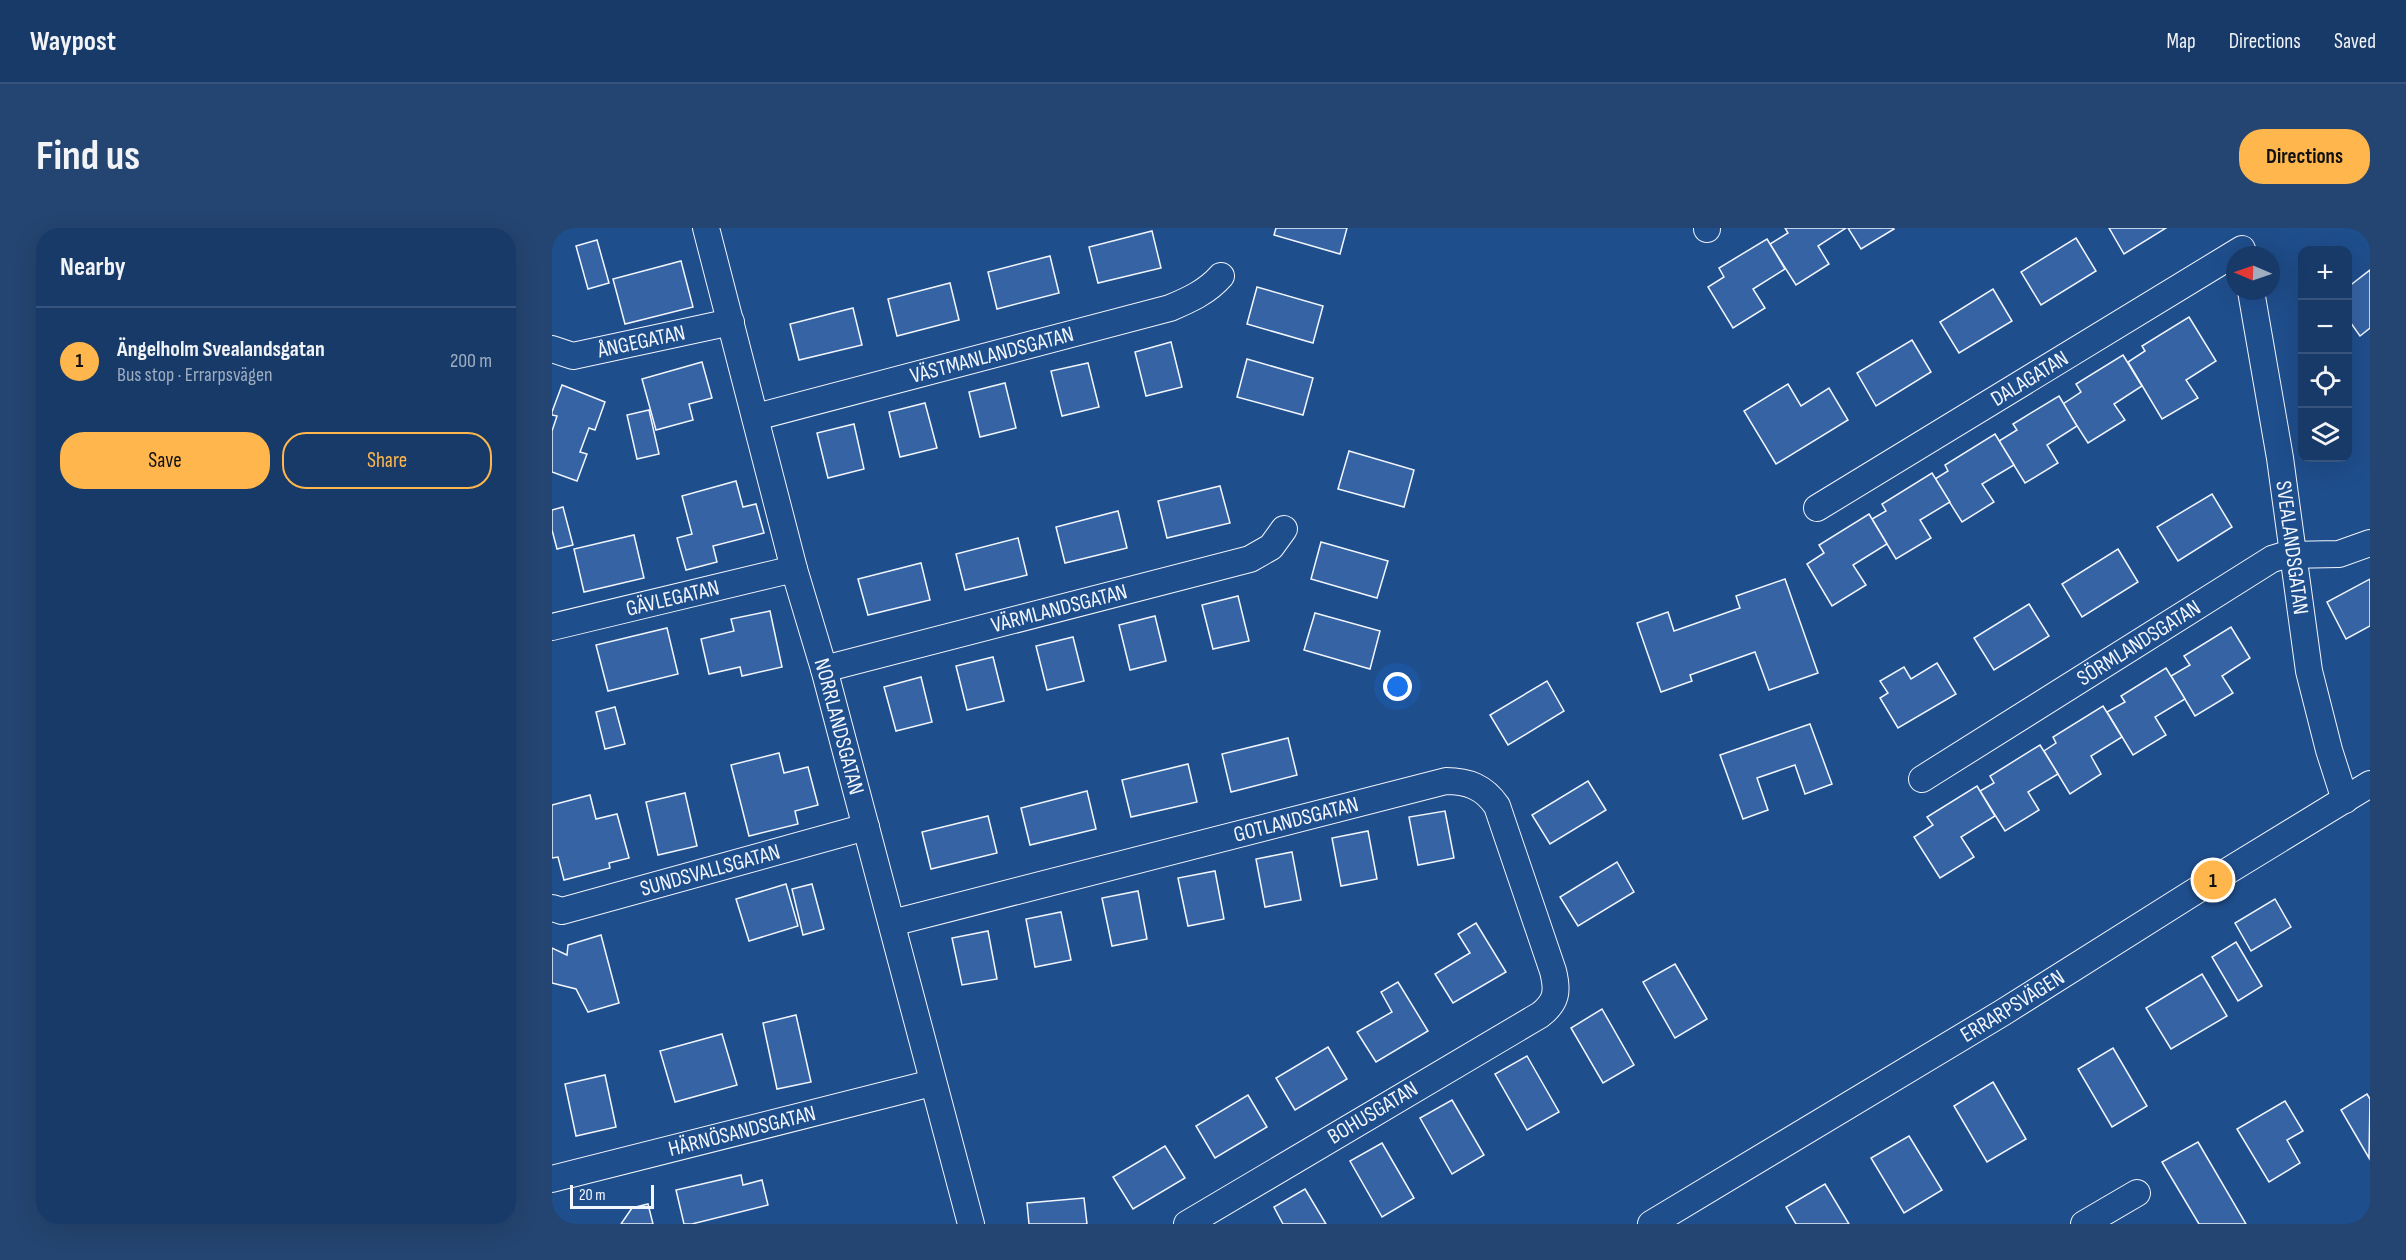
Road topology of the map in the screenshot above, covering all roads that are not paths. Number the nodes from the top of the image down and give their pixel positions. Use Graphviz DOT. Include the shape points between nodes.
graph roads {
  1 [pos="706,228"];
  2 [pos="2241,244"];
  3 [pos="1221,276"];
  4 [pos="2253,300"];
  5 [pos="731,322"];
  6 [pos="552,349"];
  7 [pos="756,417"];
  8 [pos="1816,508"];
  9 [pos="1284,529"];
  10 [pos="2370,543"];
  11 [pos="2292,554"];
  12 [pos="794,569"];
  13 [pos="552,627"];
  14 [pos="824,669"];
  15 [pos="1922,779"];
  16 [pos="2369,787"];
  17 [pos="2345,800"];
  18 [pos="866,826"];
  19 [pos="552,908"];
  20 [pos="892,923"];
  21 [pos="1555,998"];
  22 [pos="932,1083"];
  23 [pos="552,1179"];
  24 [pos="2137,1193"];
  25 [pos="971,1224"];
  26 [pos="1187,1224"];
  27 [pos="1650,1224"];
  28 [pos="2084,1224"];
  1 -- 5 [label="street, NORRLANDSGATAN"];
  2 -- 8 [label="street, DALAGATAN"];
  3 -- 7 [label="street, VÄSTMANLANDSGATAN" via="1196,297 1170,308"];
  4 -- 11 [label="street, SVEALANDSGATAN"];
  5 -- 6 [label="street, ÅNGEGATAN" via="573,356"];
  5 -- 7 [label="street, NORRLANDSGATAN"];
  7 -- 12 [label="street, NORRLANDSGATAN"];
  9 -- 14 [label="street, VÄRMLANDSGATAN" via="1271,547 1250,559"];
  10 -- 11 [label="street, SÖRMLANDSGATAN" via="2339,554"];
  11 -- 15 [label="street, SÖRMLANDSGATAN" via="2272,559"];
  11 -- 17 [label="street, SVEALANDSGATAN" via="2309,671"];
  12 -- 13 [label="street, GÄVLEGATAN"];
  12 -- 14 [label="street, NORRLANDSGATAN"];
  14 -- 18 [label="street, NORRLANDSGATAN"];
  16 -- 17 [label="street, ERRARPSVÄGEN"];
  17 -- 27 [label="street, ERRARPSVÄGEN" via="1976,1029"];
  18 -- 19 [label="street, SUNDSVALLSGATAN" via="562,911"];
  18 -- 20 [label="street, NORRLANDSGATAN"];
  20 -- 21 [label="street, GOTLANDSGATAN" via="1446,781 1459,781 1484,790 1497,806 1553,971"];
  20 -- 22 [label="street, NORRLANDSGATAN"];
  21 -- 26 [label="street, BOHUSGATAN" via="1540,1015"];
  22 -- 23 [label="street, HÄRNÖSANDSGATAN"];
  22 -- 25 [label="street, NORRLANDSGATAN"];
  24 -- 28 [label="street"];
}
